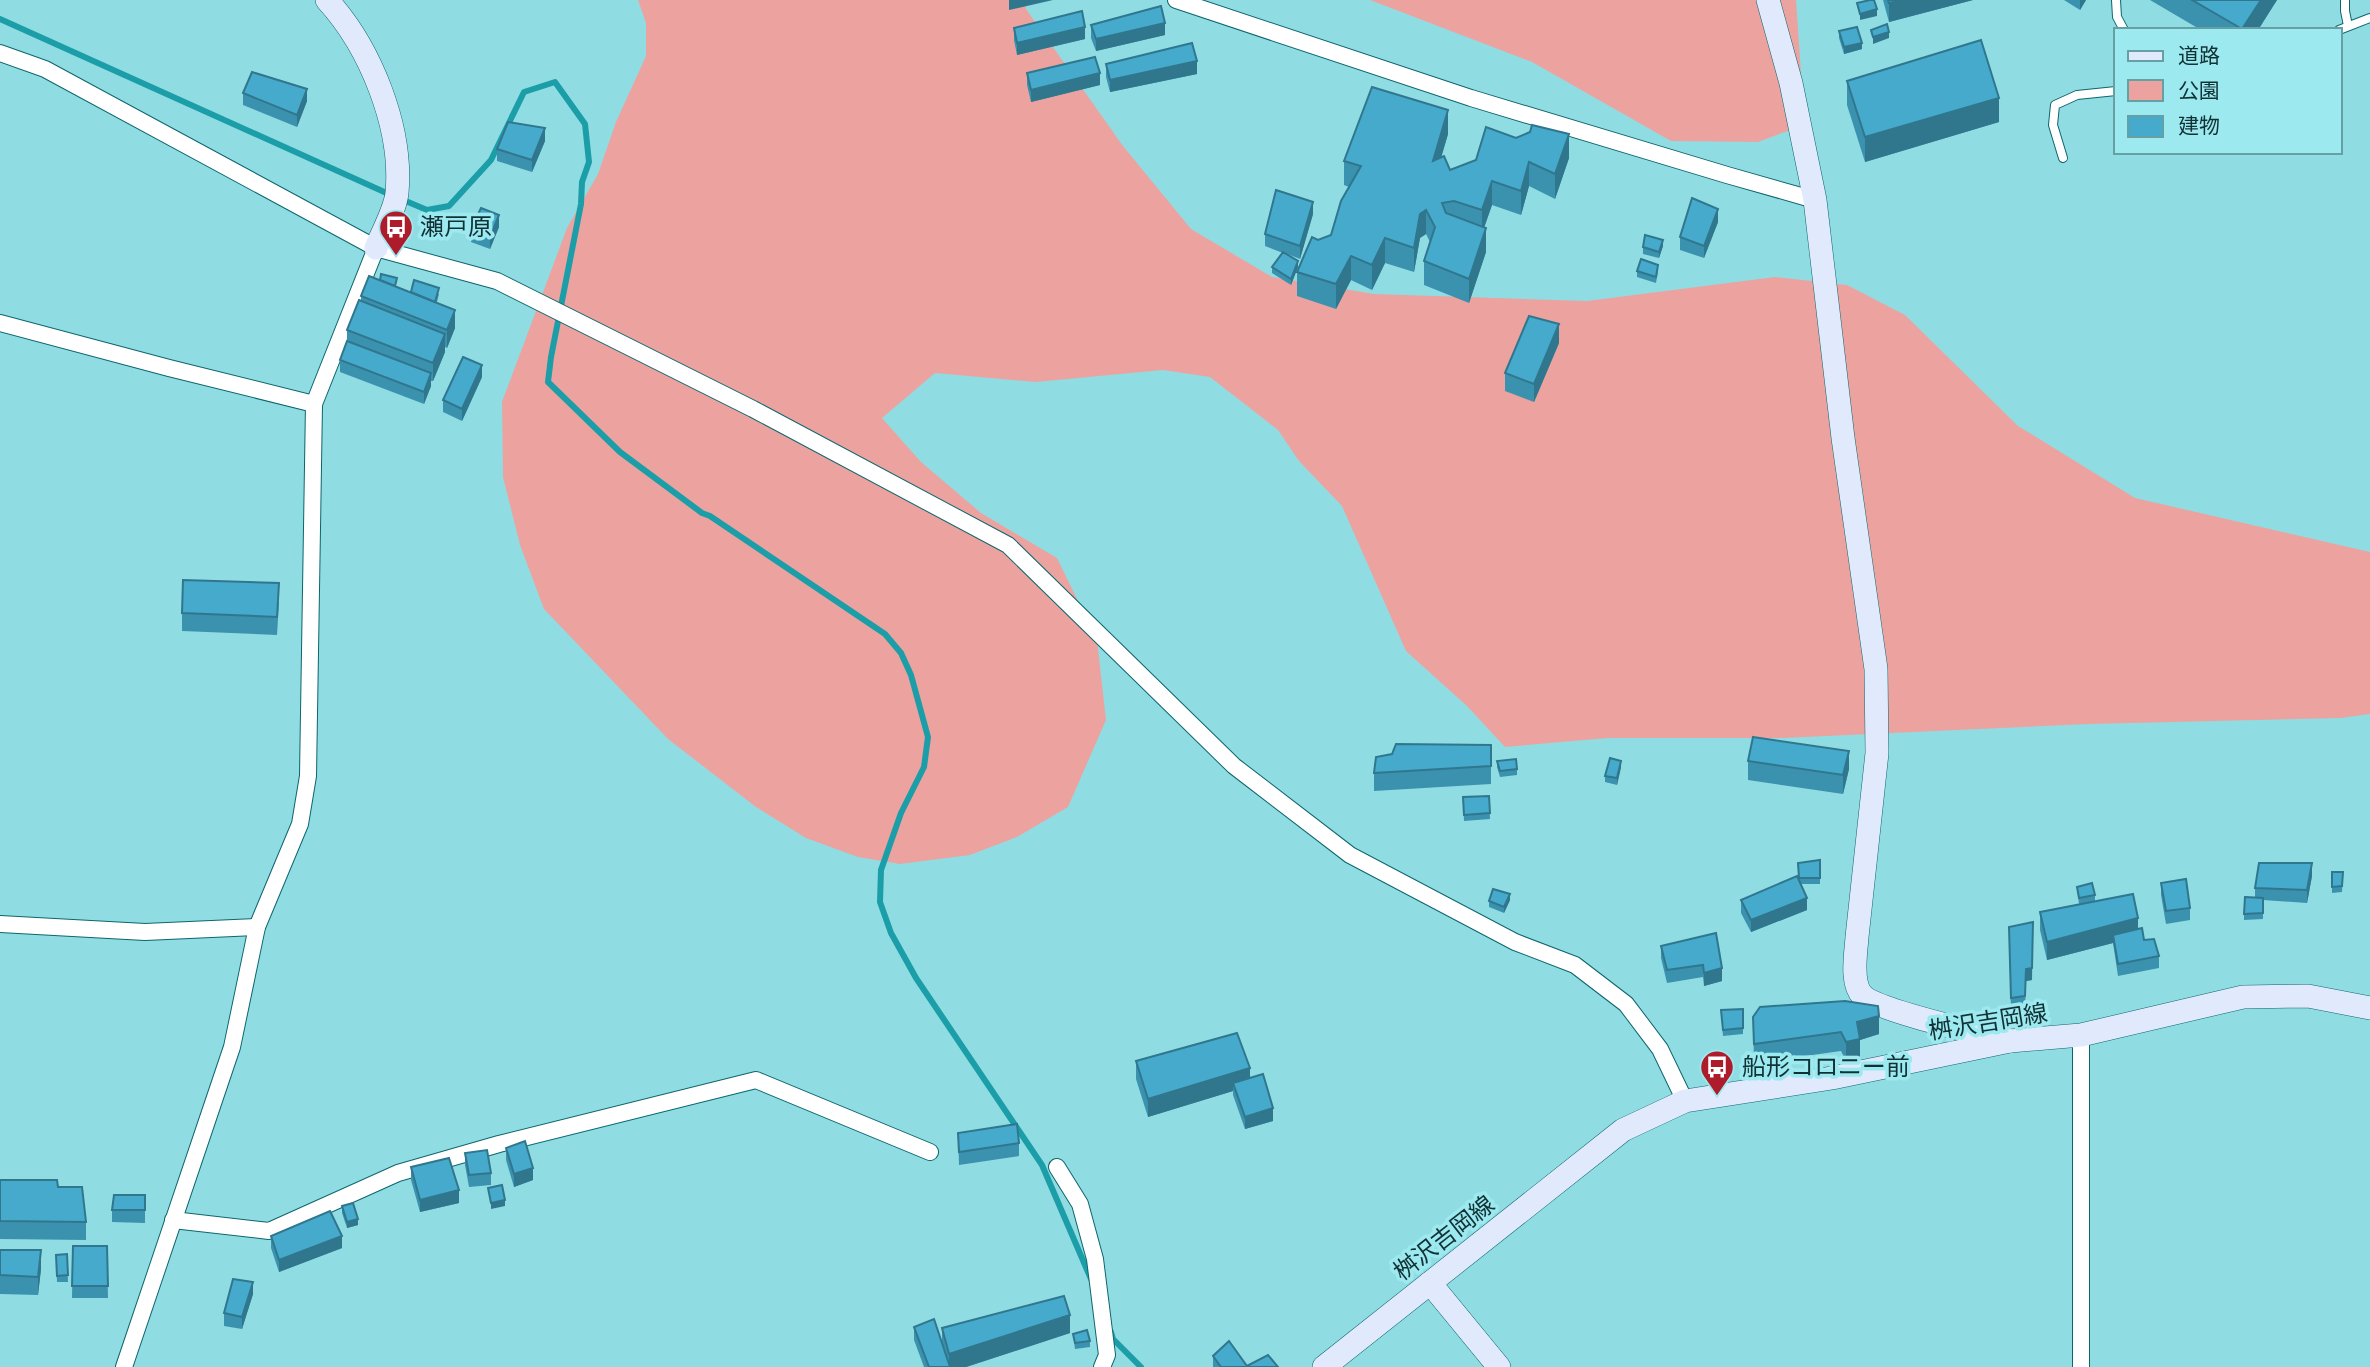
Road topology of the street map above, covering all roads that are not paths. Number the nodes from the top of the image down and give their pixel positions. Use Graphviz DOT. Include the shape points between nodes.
graph roads {
  1 [pos="327,0"];
  2 [pos="1176,0"];
  3 [pos="1768,0"];
  4 [pos="2116,0"];
  5 [pos="2346,0"];
  6 [pos="2370,18"];
  7 [pos="2348,26"];
  8 [pos="2123,28"];
  9 [pos="2342,29"];
  10 [pos="0,53"];
  11 [pos="2114,91"];
  12 [pos="2063,158"];
  13 [pos="1815,200"];
  14 [pos="376,248"];
  15 [pos="0,323"];
  16 [pos="314,404"];
  17 [pos="0,924"];
  18 [pos="257,927"];
  19 [pos="2370,1008"];
  20 [pos="2081,1035"];
  21 [pos="2010,1041"];
  22 [pos="1685,1101"];
  23 [pos="930,1152"];
  24 [pos="1057,1167"];
  25 [pos="173,1220"];
  26 [pos="1430,1283"];
  27 [pos="124,1367"];
  28 [pos="1102,1367"];
  29 [pos="1324,1367"];
  30 [pos="1499,1367"];
  31 [pos="2081,1367"];
  1 -- 14 [label="street" via="368,60 386,106 395,150 394,202"];
  2 -- 13 [label="street" via="1471,99"];
  3 -- 13 [label="street"];
  4 -- 8 [label="lane"];
  5 -- 7 [label="lane"];
  6 -- 7 [label="lane"];
  7 -- 9 [label="lane"];
  10 -- 14 [label="street" via="46,69"];
  11 -- 12 [label="lane" via="2077,95 2055,105 2053,125"];
  13 -- 21 [label="street" via="1876,669 1877,753 1857,937 1858,987 1863,996 1885,1007"];
  14 -- 16 [label="street"];
  14 -- 22 [label="street" via="497,281 753,409 1008,545 1234,766 1350,855 1515,942 1575,965 1626,1004 1660,1049"];
  15 -- 16 [label="street"];
  16 -- 18 [label="street" via="308,776 300,824"];
  17 -- 18 [label="street" via="145,932"];
  18 -- 25 [label="street" via="232,1048"];
  19 -- 20 [label="street, 桝沢吉岡線" via="2308,996 2243,997"];
  20 -- 21 [label="street, 桝沢吉岡線"];
  20 -- 31 [label="street"];
  21 -- 22 [label="street, 桝沢吉岡線" via="1832,1078"];
  22 -- 26 [label="street, 桝沢吉岡線" via="1623,1130"];
  23 -- 25 [label="street" via="756,1080 398,1173 269,1231"];
  24 -- 28 [label="street" via="1080,1204 1095,1259 1107,1355"];
  25 -- 27 [label="street"];
  26 -- 29 [label="street, 桝沢吉岡線"];
  26 -- 30 [label="street"];
}
